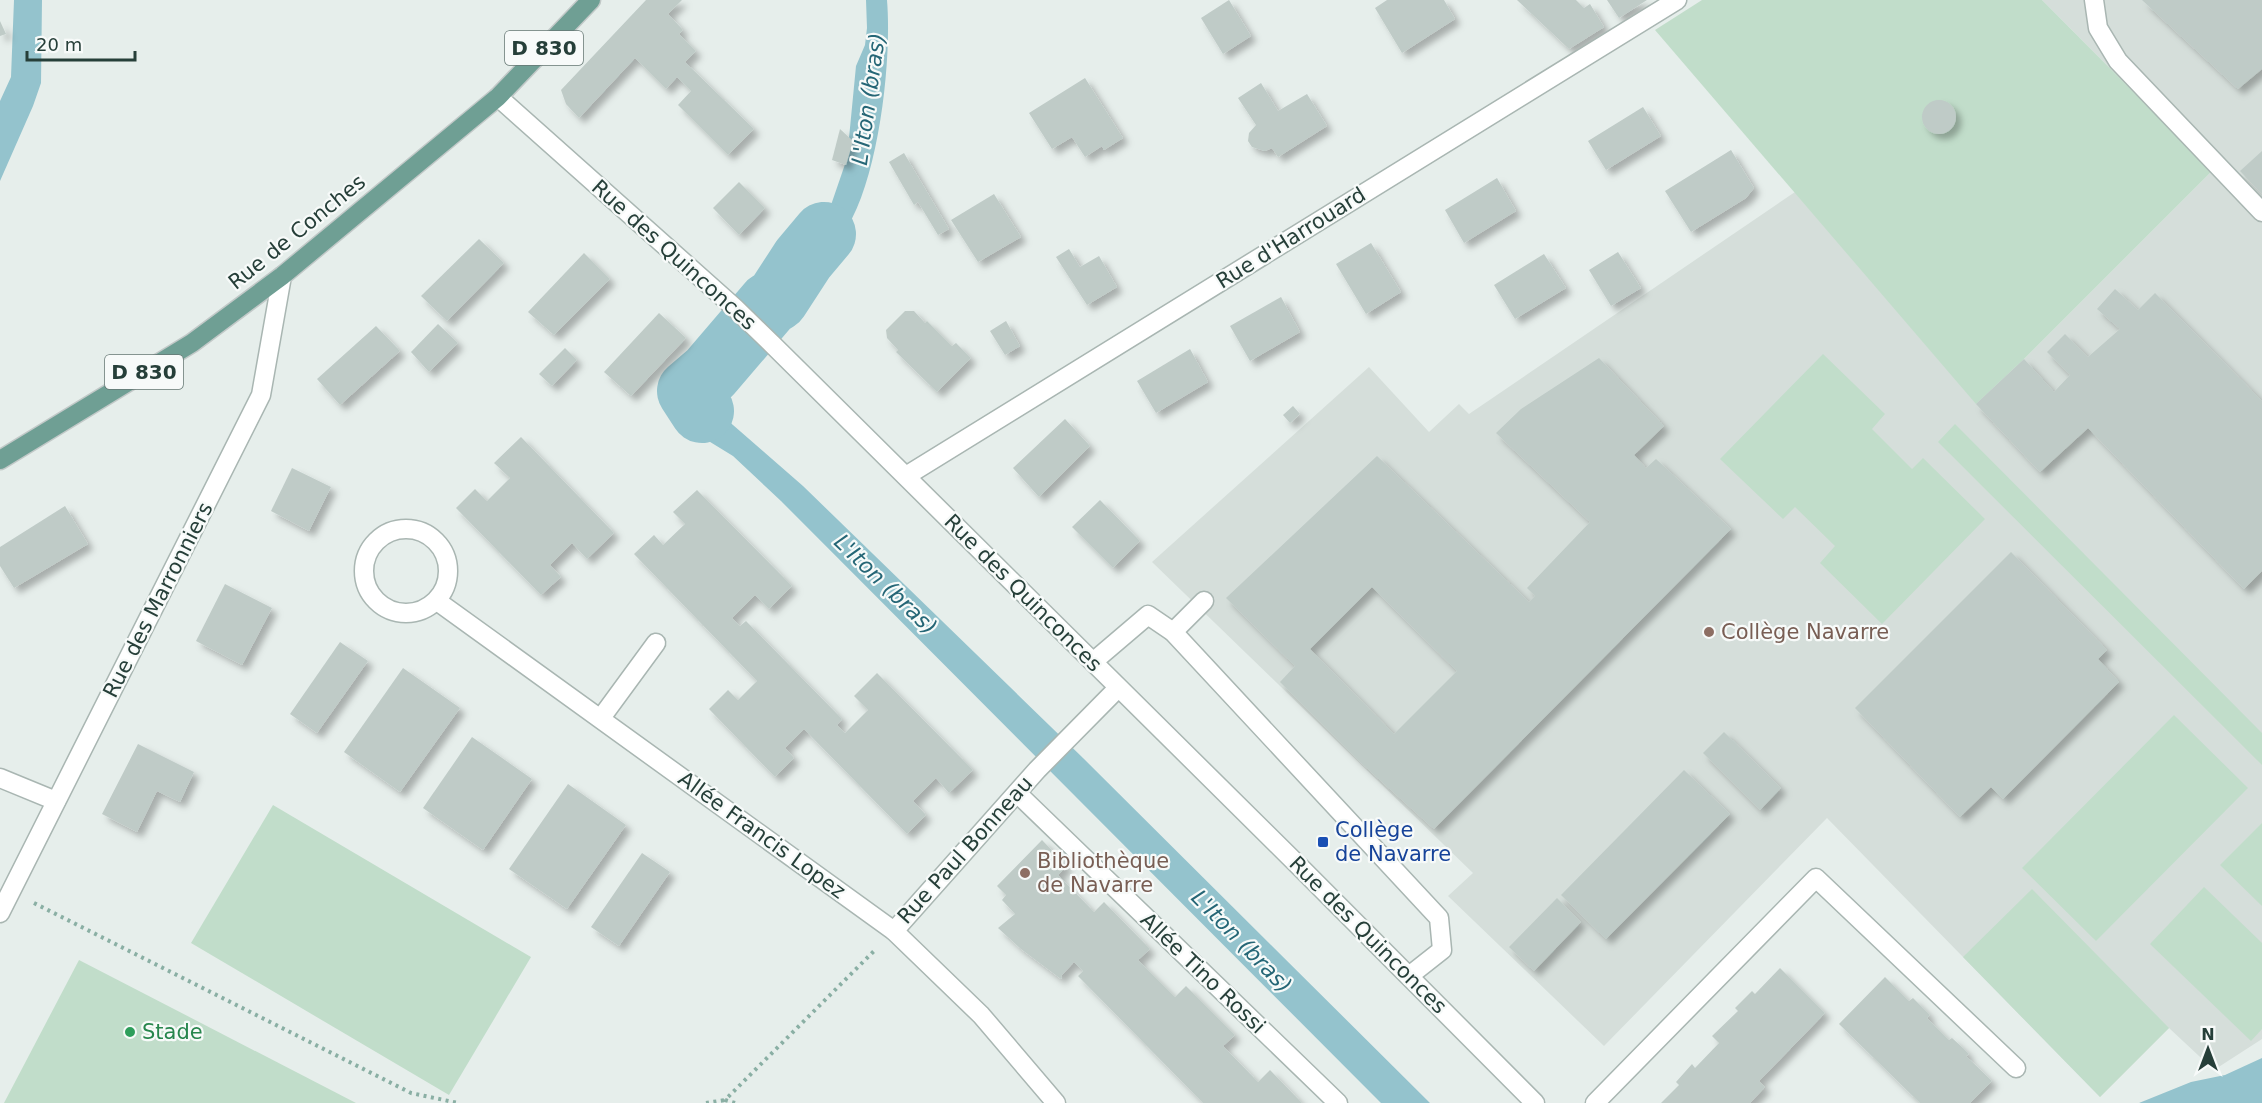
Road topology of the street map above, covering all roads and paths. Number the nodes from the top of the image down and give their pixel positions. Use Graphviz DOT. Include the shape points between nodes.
graph roads {
  1 [pos="591,0"];
  2 [pos="1677,0"];
  3 [pos="2094,0"];
  4 [pos="498,97"];
  5 [pos="2262,213"];
  6 [pos="282,276"];
  7 [pos="0,460"];
  8 [pos="906,476"];
  9 [pos="436,601"];
  10 [pos="1204,601"];
  11 [pos="1173,632"];
  12 [pos="656,642"];
  13 [pos="1094,661"];
  14 [pos="1118,688"];
  15 [pos="601,718"];
  16 [pos="0,778"];
  17 [pos="1017,793"];
  18 [pos="56,801"];
  19 [pos="11,892"];
  20 [pos="0,913"];
  21 [pos="894,931"];
  22 [pos="1409,976"];
  23 [pos="2016,1068"];
  24 [pos="725,1100"];
  25 [pos="458,1103"];
  26 [pos="706,1103"];
  27 [pos="735,1103"];
  28 [pos="1056,1103"];
  29 [pos="1338,1103"];
  30 [pos="1535,1103"];
  31 [pos="1595,1103"];
  1 -- 4 [label="main road, Rue de Conches / D 830"];
  2 -- 8 [label="street, Rue d'Harrouard"];
  3 -- 5 [label="street" via="2098,28 2118,61"];
  4 -- 6 [label="main road, Rue de Conches / D 830"];
  4 -- 8 [label="street, Rue des Quinconces" via="735,308"];
  6 -- 7 [label="main road, Rue de Conches / D 830" via="192,343"];
  6 -- 18 [label="street, Rue des Marronniers" via="261,394"];
  8 -- 13 [label="street, Rue des Quinconces"];
  9 -- 9 [label="street" via="448,576 447,562 433,539 422,532 394,531 372,547 365,567 367,587 385,608 412,613"];
  9 -- 15 [label="street, Allée Francis Lopez"];
  10 -- 11 [label="street"];
  11 -- 13 [label="street" via="1148,615"];
  11 -- 22 [label="street" via="1439,918 1442,950"];
  12 -- 15 [label="street"];
  13 -- 14 [label="street, Rue des Quinconces"];
  14 -- 17 [label="street, Rue Paul Bonneau"];
  14 -- 22 [label="street, Rue des Quinconces"];
  15 -- 21 [label="street, Allée Francis Lopez"];
  16 -- 18 [label="street"];
  17 -- 21 [label="street, Rue Paul Bonneau"];
  17 -- 29 [label="street, Allée Tino Rossi"];
  18 -- 19 [label="street, Rue des Marronniers"];
  19 -- 20 [label="street, Rue des Marronniers"];
  19 -- 25 [label="path" via="411,1093"];
  21 -- 24 [label="path"];
  21 -- 28 [label="street, Allée Francis Lopez" via="981,1015"];
  22 -- 30 [label="street, Rue des Quinconces"];
  23 -- 31 [label="street" via="1816,878"];
  24 -- 26 [label="path"];
  24 -- 27 [label="path"];
}
